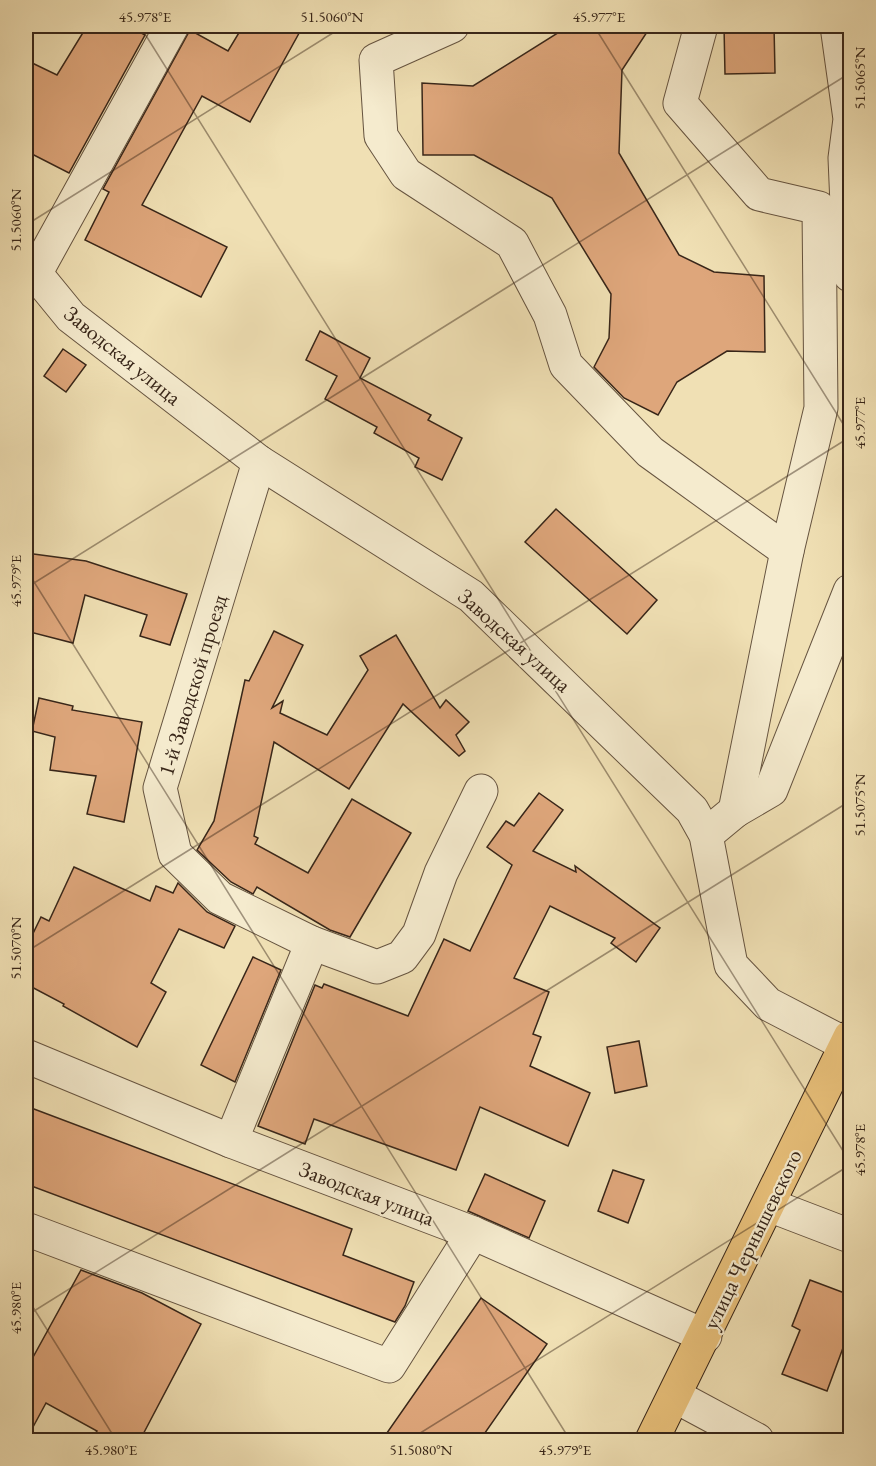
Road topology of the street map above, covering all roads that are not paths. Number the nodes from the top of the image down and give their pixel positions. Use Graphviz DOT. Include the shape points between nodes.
graph roads {
  1 [pos="172,26"];
  2 [pos="452,26"];
  3 [pos="701,26"];
  4 [pos="837,26"];
  5 [pos="850,119"];
  6 [pos="30,268"];
  7 [pos="850,275"];
  8 [pos="259,462"];
  9 [pos="787,551"];
  10 [pos="850,591"];
  11 [pos="481,791"];
  12 [pos="735,811"];
  13 [pos="706,835"];
  14 [pos="312,943"];
  15 [pos="849,1041"];
  16 [pos="26,1056"];
  17 [pos="231,1141"];
  18 [pos="769,1204"];
  19 [pos="26,1229"];
  20 [pos="473,1233"];
  21 [pos="850,1236"];
  22 [pos="705,1336"];
  23 [pos="675,1396"];
  24 [pos="652,1440"];
  25 [pos="756,1440"];
  1 -- 6 [label="street"];
  2 -- 9 [label="street" via="376,60 381,136 399,165 406,174 512,243 550,315 567,365 650,452"];
  3 -- 9 [label="street" via="680,103 759,194 819,208 821,408"];
  4 -- 5 [label="street"];
  5 -- 7 [label="street" via="845,158"];
  6 -- 8 [label="street, Заводская улица" via="71,317"];
  8 -- 13 [label="street, Заводская улица" via="471,596 692,810"];
  8 -- 14 [label="street, 1-й Заводской проезд" via="160,788 175,854 220,898"];
  9 -- 12 [label="street"];
  10 -- 12 [label="street" via="771,790"];
  11 -- 14 [label="street, 1-й Заводской проезд" via="441,873 419,934 402,957 377,967"];
  12 -- 13 [label="street"];
  13 -- 15 [label="street, Заводская улица" via="730,964 768,1004"];
  14 -- 17 [label="street"];
  15 -- 18 [label="main road, улица Чернышевского"];
  16 -- 17 [label="street, Заводская улица"];
  17 -- 20 [label="street, Заводская улица"];
  18 -- 21 [label="street"];
  18 -- 22 [label="main road, улица Чернышевского"];
  19 -- 20 [label="street" via="389,1365"];
  20 -- 22 [label="street, Заводская улица"];
  22 -- 23 [label="main road, улица Чернышевского"];
  23 -- 24 [label="main road, улица Чернышевского"];
  23 -- 25 [label="street"];
}
